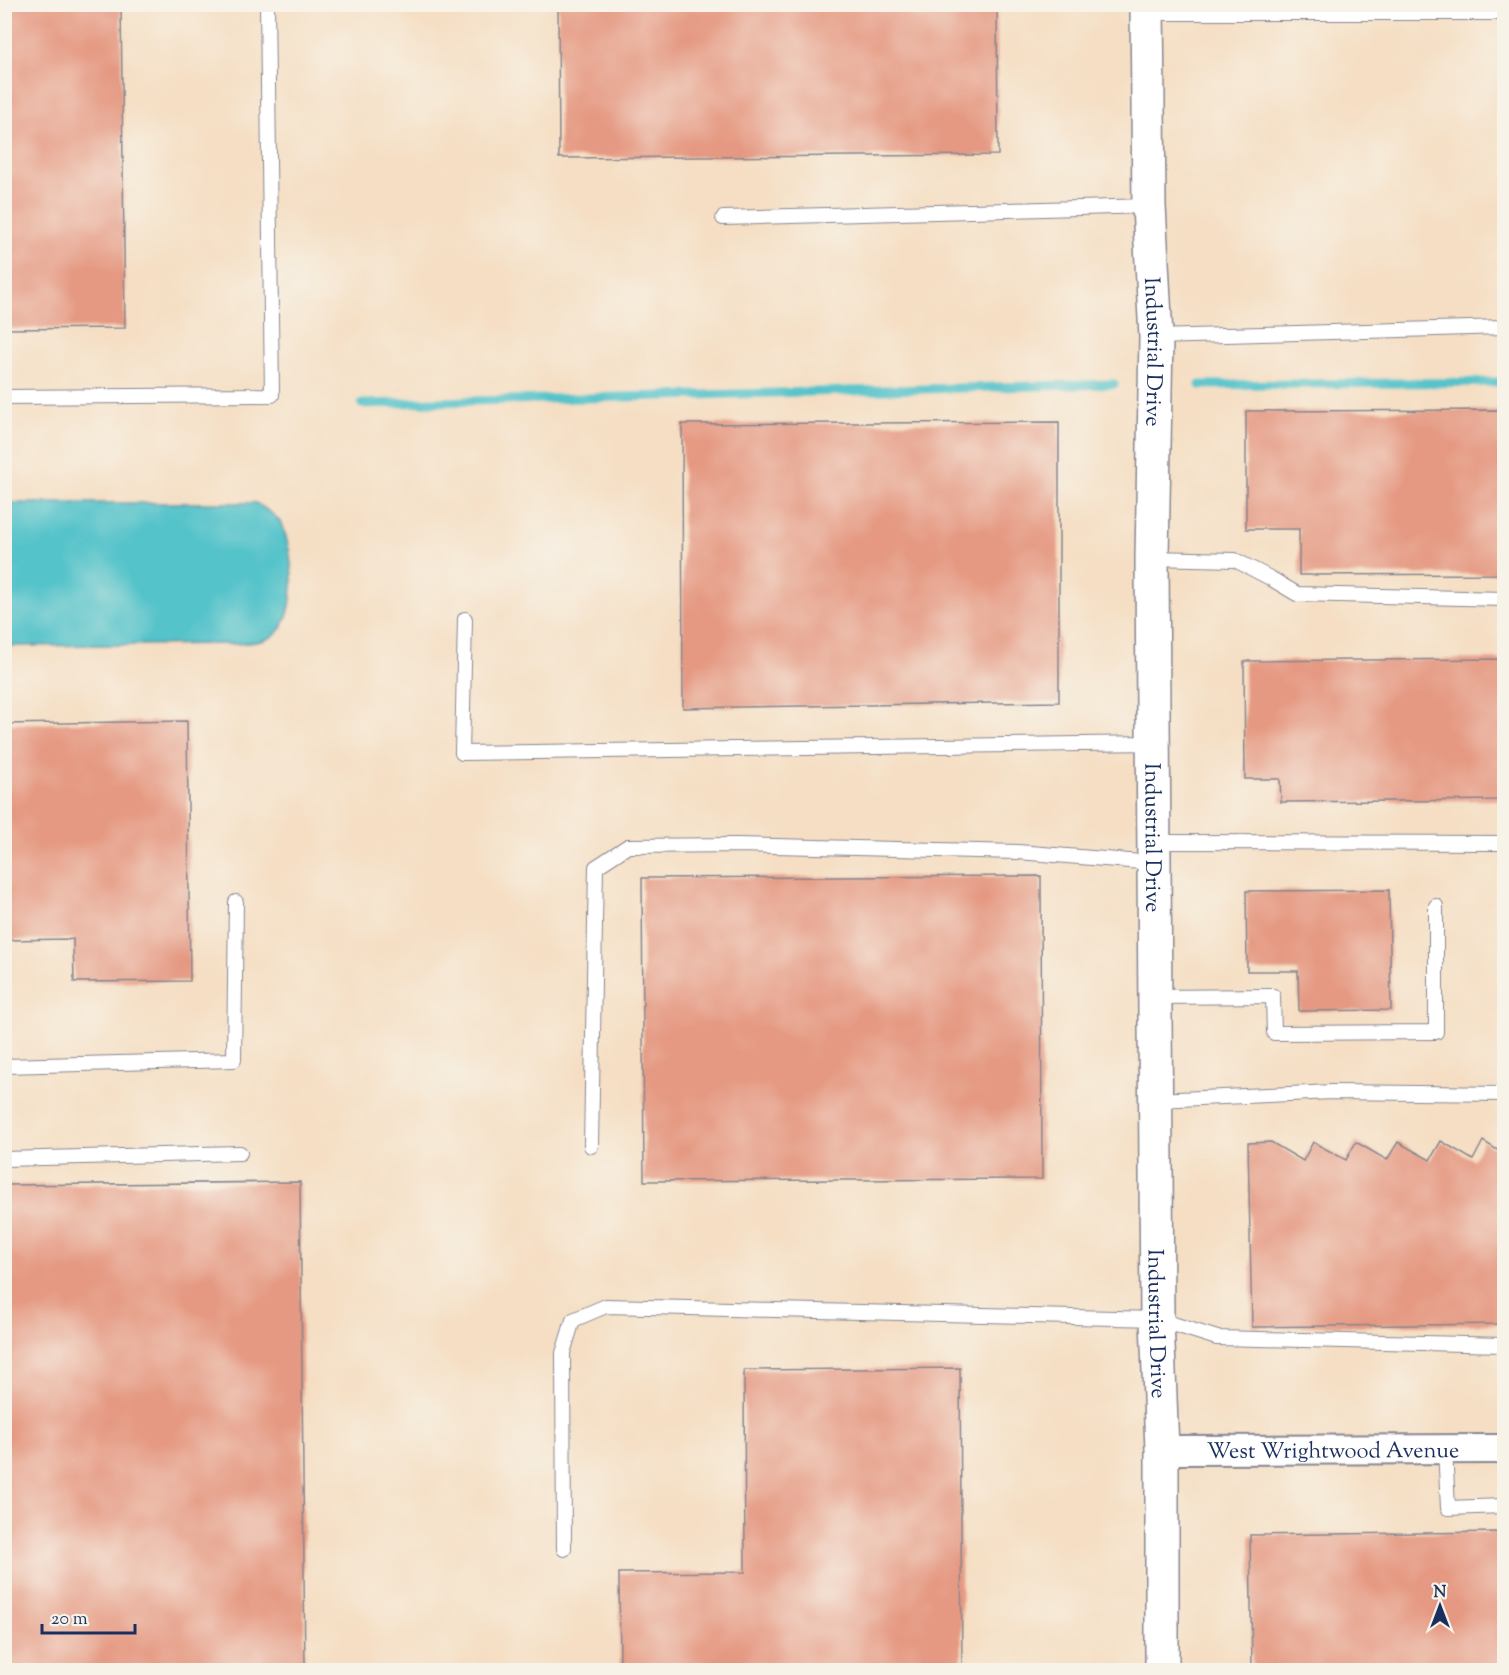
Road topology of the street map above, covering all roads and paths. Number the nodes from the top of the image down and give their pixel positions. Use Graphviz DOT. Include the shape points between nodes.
graph roads {
  1 [pos="267,4"];
  2 [pos="1147,9"];
  3 [pos="1504,13"];
  4 [pos="1149,206"];
  5 [pos="723,218"];
  6 [pos="1504,327"];
  7 [pos="1156,337"];
  8 [pos="4,397"];
  9 [pos="1152,558"];
  10 [pos="1504,599"];
  11 [pos="465,619"];
  12 [pos="1153,743"];
  13 [pos="1504,843"];
  14 [pos="1154,853"];
  15 [pos="236,902"];
  16 [pos="1436,906"];
  17 [pos="1155,998"];
  18 [pos="4,1066"];
  19 [pos="1504,1094"];
  20 [pos="1156,1100"];
  21 [pos="591,1146"];
  22 [pos="240,1153"];
  23 [pos="4,1159"];
  24 [pos="1157,1318"];
  25 [pos="1504,1345"];
  26 [pos="1445,1449"];
  27 [pos="1504,1449"];
  28 [pos="1162,1450"];
  29 [pos="1504,1506"];
  30 [pos="564,1549"];
  31 [pos="1162,1671"];
  1 -- 8 [label="lane" via="272,395"];
  2 -- 3 [label="lane"];
  2 -- 4 [label="street, Industrial Drive"];
  4 -- 5 [label="lane"];
  4 -- 7 [label="street, Industrial Drive"];
  6 -- 7 [label="lane"];
  7 -- 9 [label="street, Industrial Drive"];
  9 -- 10 [label="lane" via="1235,560 1297,594"];
  9 -- 12 [label="street, Industrial Drive"];
  11 -- 12 [label="lane" via="462,753"];
  12 -- 14 [label="street, Industrial Drive"];
  13 -- 14 [label="lane"];
  14 -- 17 [label="street, Industrial Drive"];
  14 -- 21 [label="lane" via="627,846 596,867"];
  15 -- 18 [label="lane" via="234,1060"];
  16 -- 17 [label="lane" via="1436,1032 1274,1033 1273,996"];
  17 -- 20 [label="street, Industrial Drive"];
  19 -- 20 [label="lane" via="1332,1092"];
  20 -- 24 [label="street, Industrial Drive"];
  22 -- 23 [label="lane"];
  24 -- 25 [label="lane" via="1217,1338"];
  24 -- 28 [label="street, Industrial Drive"];
  24 -- 30 [label="lane" via="606,1306 573,1320 563,1353"];
  26 -- 27 [label="street, West Wrightwood Avenue"];
  26 -- 28 [label="street, West Wrightwood Avenue"];
  26 -- 29 [label="lane" via="1448,1508"];
  28 -- 31 [label="street, Industrial Drive"];
}
